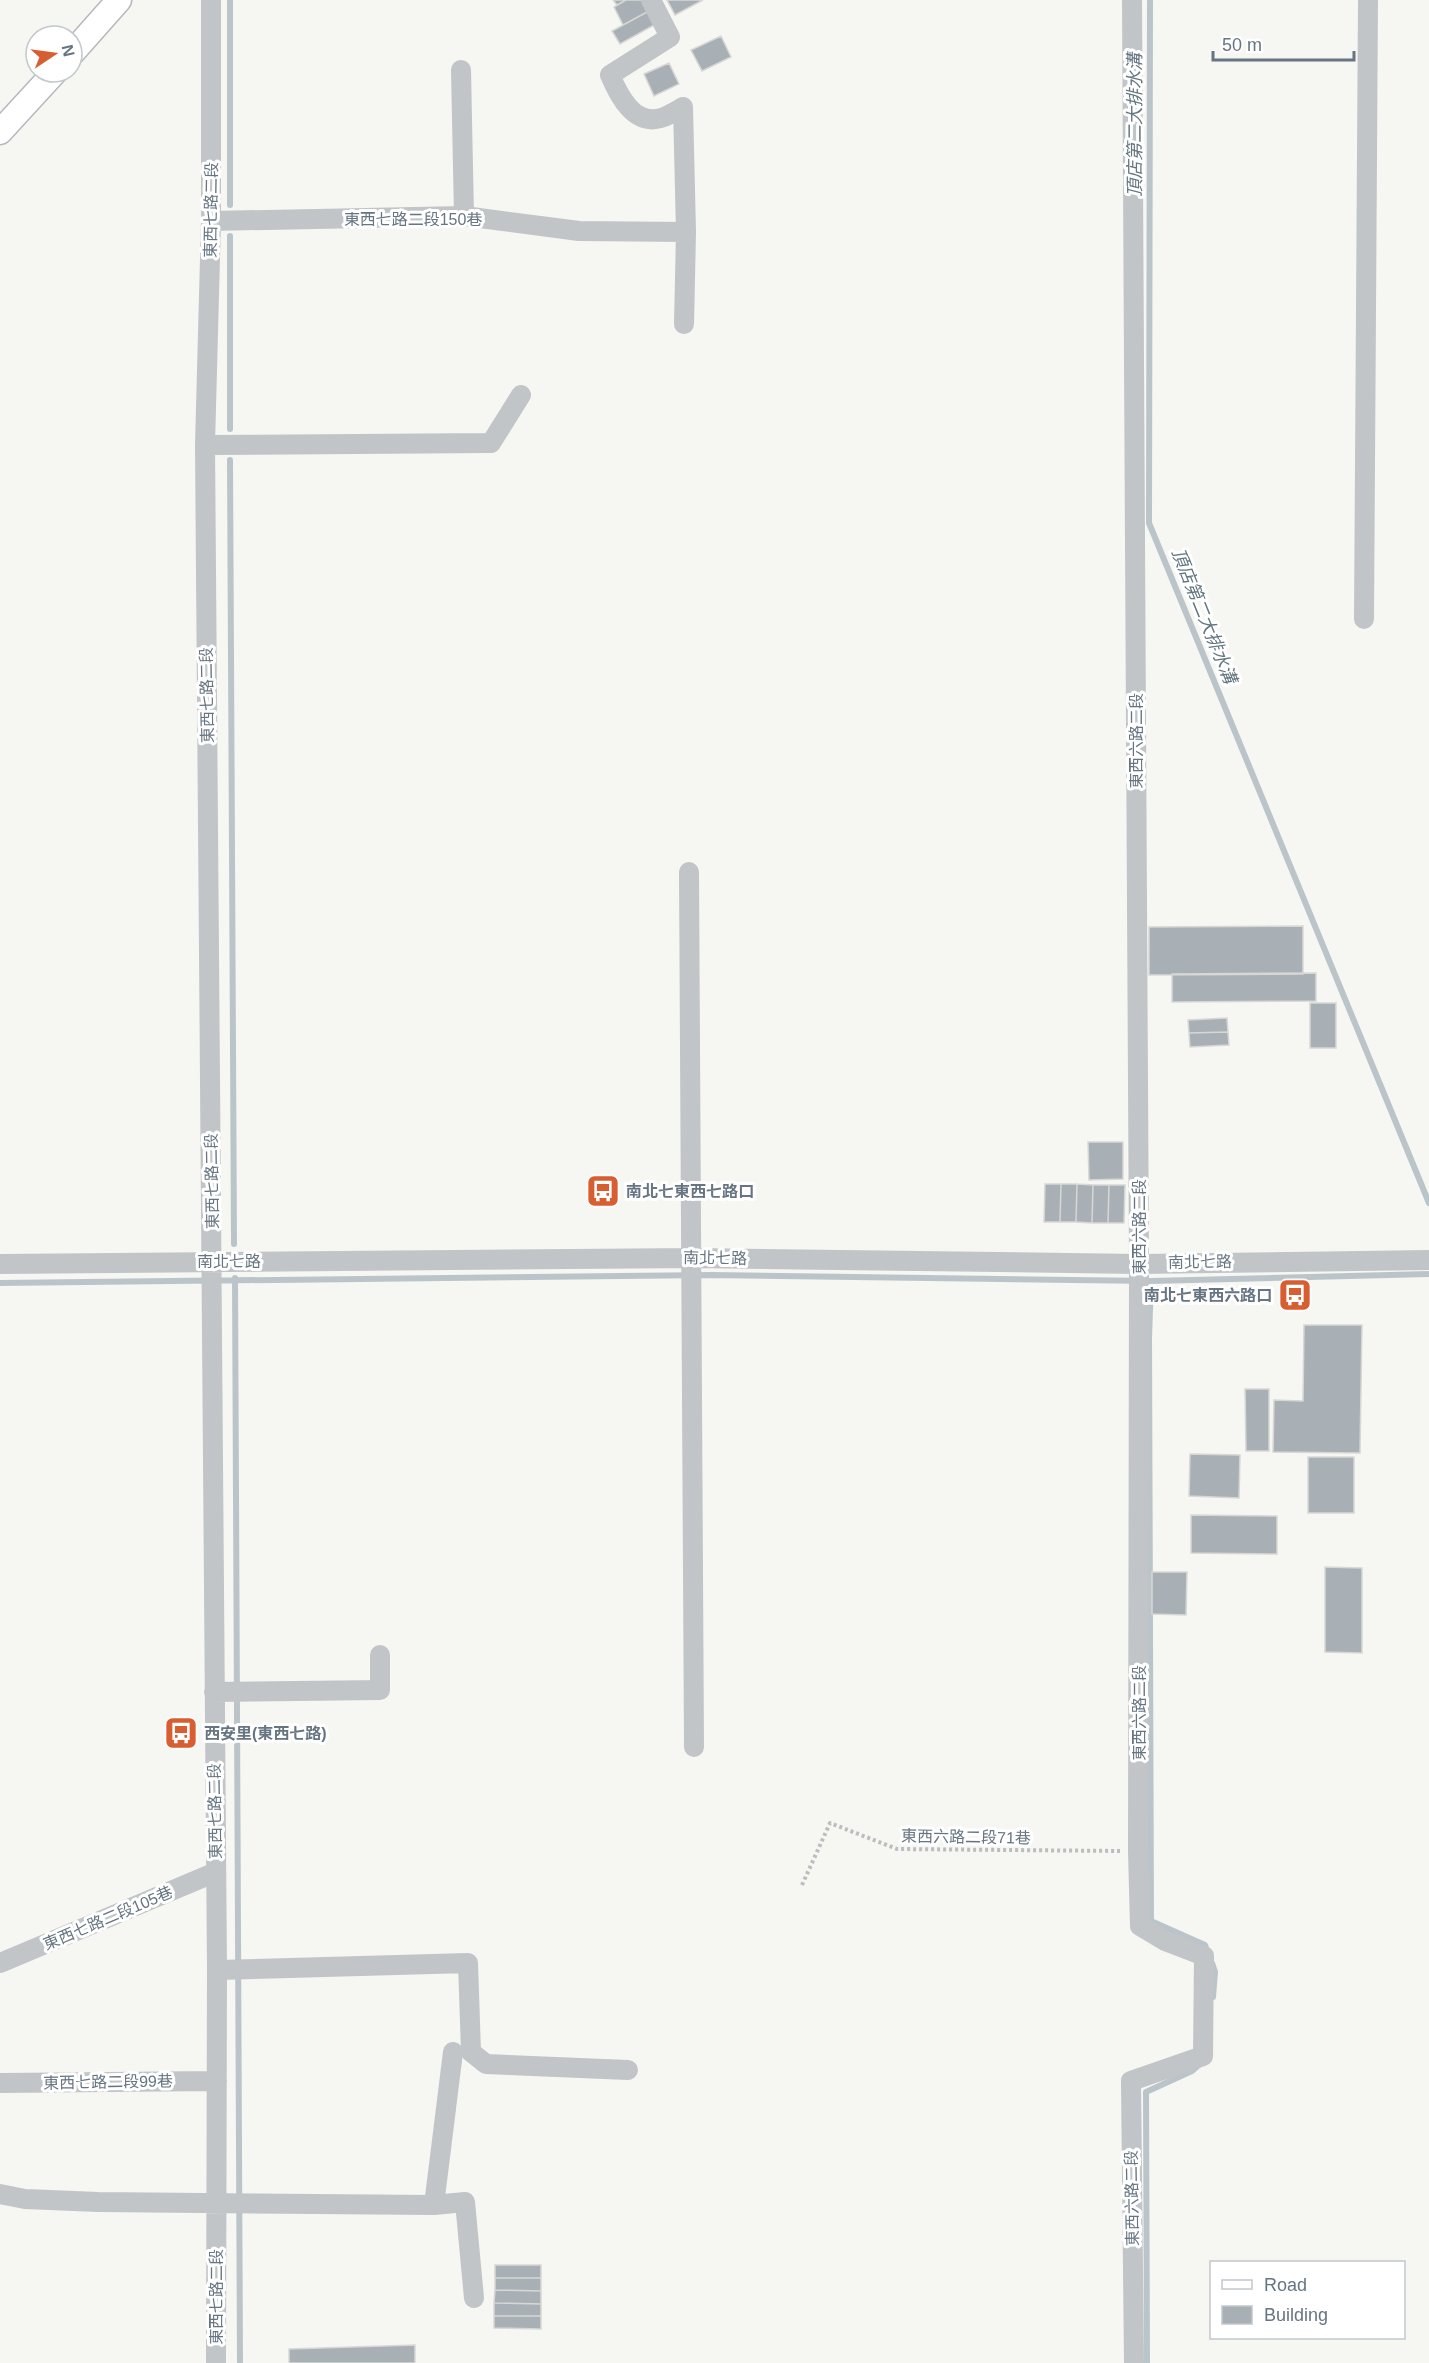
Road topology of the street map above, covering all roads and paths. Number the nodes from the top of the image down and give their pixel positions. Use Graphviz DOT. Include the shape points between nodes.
graph roads {
  1 [pos="119,0"];
  2 [pos="210,0"];
  3 [pos="651,0"];
  4 [pos="1132,0"];
  5 [pos="1368,0"];
  6 [pos="84,39"];
  7 [pos="461,70"];
  8 [pos="44,84"];
  9 [pos="0,132"];
  10 [pos="464,216"];
  11 [pos="211,221"];
  12 [pos="686,232"];
  13 [pos="684,324"];
  14 [pos="521,395"];
  15 [pos="205,445"];
  16 [pos="1364,619"];
  17 [pos="689,872"];
  18 [pos="693,1257"];
  19 [pos="1422,1260"];
  20 [pos="213,1261"];
  21 [pos="0,1263"];
  22 [pos="1139,1264"];
  23 [pos="380,1655"];
  24 [pos="214,1692"];
  25 [pos="694,1747"];
  26 [pos="1138,1851"];
  27 [pos="216,1872"];
  28 [pos="802,1885"];
  29 [pos="0,1963"];
  30 [pos="217,1970"];
  31 [pos="453,2052"];
  32 [pos="628,2070"];
  33 [pos="217,2081"];
  34 [pos="0,2084"];
  35 [pos="0,2194"];
  36 [pos="216,2204"];
  37 [pos="434,2205"];
  38 [pos="474,2298"];
  39 [pos="216,2363"];
  40 [pos="1134,2363"];
  1 -- 6 [label="main road"];
  2 -- 11 [label="street, 東西七路二段"];
  3 -- 12 [label="street" via="670,37 610,75 621,100 642,118 660,119 683,107"];
  4 -- 22 [label="street, 東西六路二段"];
  5 -- 16 [label="street"];
  7 -- 10 [label="street"];
  8 -- 9 [label="main road"];
  10 -- 11 [label="street, 東西七路二段150巷"];
  10 -- 12 [label="street, 東西七路二段150巷" via="579,231"];
  11 -- 15 [label="street, 東西七路二段"];
  12 -- 13 [label="street"];
  14 -- 15 [label="street" via="491,443"];
  15 -- 20 [label="street, 東西七路二段"];
  17 -- 18 [label="street"];
  18 -- 20 [label="street, 南北七路"];
  18 -- 22 [label="street, 南北七路"];
  18 -- 25 [label="street"];
  19 -- 22 [label="street, 南北七路"];
  20 -- 21 [label="street, 南北七路"];
  20 -- 24 [label="street, 東西七路二段"];
  22 -- 26 [label="street, 東西六路二段"];
  23 -- 24 [label="street" via="380,1689"];
  24 -- 27 [label="street, 東西七路二段"];
  26 -- 28 [label="path, 東西六路二段71巷" via="897,1849 830,1823"];
  26 -- 40 [label="street, 東西六路二段" via="1140,1926 1204,1956 1203,2056 1131,2081"];
  27 -- 29 [label="street, 東西七路二段105巷"];
  27 -- 30 [label="street, 東西七路二段"];
  30 -- 32 [label="street" via="468,1963 471,2052 486,2064"];
  30 -- 33 [label="street, 東西七路二段"];
  31 -- 37 [label="street"];
  33 -- 34 [label="street, 東西七路二段99巷"];
  33 -- 36 [label="street, 東西七路二段"];
  35 -- 36 [label="street" via="66,2201"];
  36 -- 37 [label="street"];
  36 -- 39 [label="street, 東西七路二段"];
  37 -- 38 [label="street" via="465,2202"];
}
